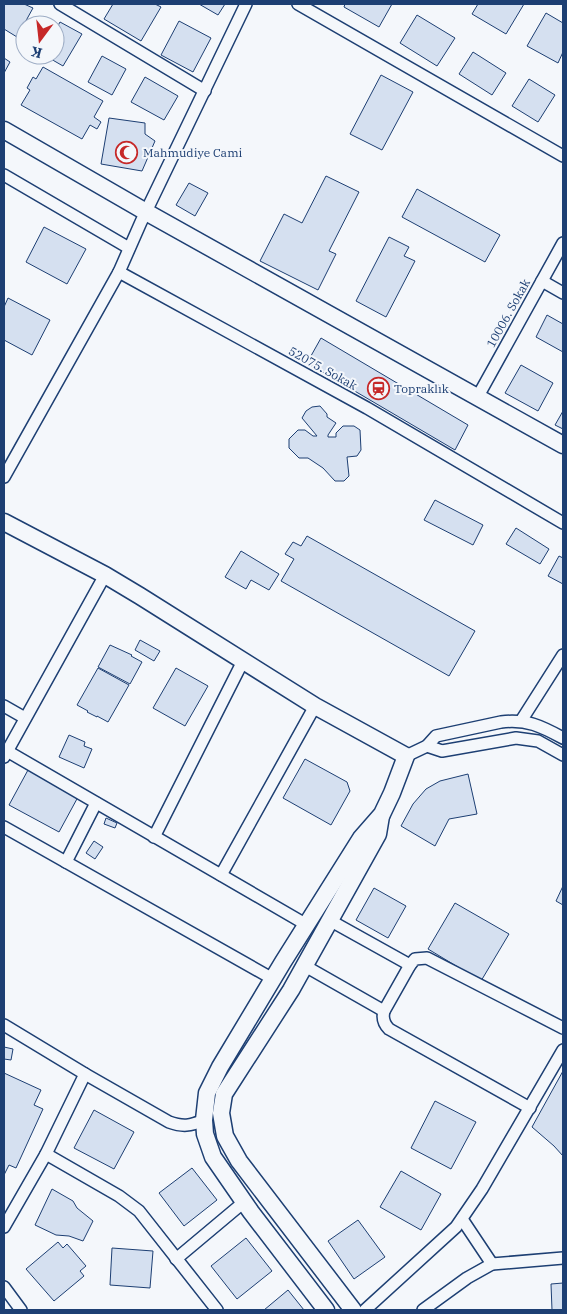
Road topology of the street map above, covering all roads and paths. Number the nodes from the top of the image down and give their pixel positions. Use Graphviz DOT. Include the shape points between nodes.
graph roads {
  1 [pos="60,4"];
  2 [pos="246,4"];
  3 [pos="298,4"];
  4 [pos="205,91"];
  5 [pos="4,130"];
  6 [pos="563,156"];
  7 [pos="4,175"];
  8 [pos="146,212"];
  9 [pos="563,242"];
  10 [pos="129,248"];
  11 [pos="119,272"];
  12 [pos="542,281"];
  13 [pos="563,293"];
  14 [pos="477,398"];
  15 [pos="563,445"];
  16 [pos="4,477"];
  17 [pos="4,522"];
  18 [pos="563,523"];
  19 [pos="105,575"];
  20 [pos="563,655"];
  21 [pos="243,661"];
  22 [pos="4,706"];
  23 [pos="315,706"];
  24 [pos="25,718"];
  25 [pos="522,721"];
  26 [pos="563,738"];
  27 [pos="427,746"];
  28 [pos="5,754"];
  29 [pos="563,755"];
  30 [pos="406,756"];
  31 [pos="96,804"];
  32 [pos="382,814"];
  33 [pos="4,827"];
  34 [pos="154,836"];
  35 [pos="66,862"];
  36 [pos="221,875"];
  37 [pos="331,921"];
  38 [pos="306,925"];
  39 [pos="410,965"];
  40 [pos="305,966"];
  41 [pos="273,979"];
  42 [pos="384,1011"];
  43 [pos="4,1025"];
  44 [pos="563,1028"];
  45 [pos="563,1050"];
  46 [pos="85,1074"];
  47 [pos="530,1108"];
  48 [pos="204,1120"];
  49 [pos="46,1154"];
  50 [pos="244,1202"];
  51 [pos="462,1218"];
  52 [pos="4,1228"];
  53 [pos="563,1258"];
  54 [pos="176,1259"];
  55 [pos="492,1264"];
  56 [pos="4,1287"];
  57 [pos="22,1310"];
  58 [pos="217,1310"];
  59 [pos="326,1310"];
  60 [pos="353,1310"];
  61 [pos="365,1310"];
  62 [pos="423,1310"];
  1 -- 4 [label="street"];
  2 -- 4 [label="street"];
  3 -- 6 [label="street"];
  4 -- 8 [label="street"];
  5 -- 8 [label="street"];
  7 -- 10 [label="street"];
  8 -- 10 [label="street"];
  8 -- 14 [label="street"];
  9 -- 12 [label="street, 10006. Sokak"];
  10 -- 11 [label="street"];
  11 -- 16 [label="street"];
  11 -- 18 [label="street, 52075. Sokak" via="367,408"];
  12 -- 13 [label="street"];
  12 -- 14 [label="street, 10006. Sokak"];
  14 -- 15 [label="street"];
  17 -- 19 [label="street"];
  19 -- 21 [label="street"];
  19 -- 24 [label="street"];
  20 -- 25 [label="street"];
  21 -- 23 [label="street"];
  21 -- 34 [label="street"];
  22 -- 24 [label="street"];
  23 -- 30 [label="street"];
  23 -- 36 [label="street"];
  24 -- 28 [label="street"];
  25 -- 26 [label="street"];
  25 -- 27 [label="street" via="501,722 436,736"];
  27 -- 29 [label="street" via="442,751 516,738 538,741"];
  27 -- 30 [label="street"];
  28 -- 31 [label="street"];
  30 -- 32 [label="street"];
  31 -- 34 [label="street"];
  31 -- 35 [label="street"];
  32 -- 37 [label="street" via="378,834"];
  32 -- 38 [label="street" via="361,838"];
  33 -- 35 [label="street"];
  34 -- 36 [label="street"];
  35 -- 41 [label="street"];
  36 -- 38 [label="street"];
  37 -- 39 [label="street"];
  37 -- 40 [label="street"];
  38 -- 41 [label="street"];
  39 -- 42 [label="street"];
  39 -- 44 [label="street" via="416,959 426,958"];
  40 -- 42 [label="street"];
  40 -- 60 [label="street" via="224,1094 221,1113 224,1136 239,1161"];
  41 -- 48 [label="street" via="207,1093"];
  42 -- 47 [label="street" via="384,1022 389,1029"];
  43 -- 46 [label="street"];
  45 -- 47 [label="street"];
  46 -- 48 [label="street" via="179,1126"];
  46 -- 49 [label="street"];
  47 -- 51 [label="street"];
  48 -- 50 [label="street" via="213,1157"];
  49 -- 52 [label="street"];
  49 -- 54 [label="street" via="139,1211"];
  50 -- 54 [label="street"];
  50 -- 59 [label="street"];
  51 -- 55 [label="street"];
  51 -- 61 [label="street"];
  53 -- 55 [label="street"];
  54 -- 58 [label="street"];
  55 -- 62 [label="street"];
  56 -- 57 [label="street"];
}
